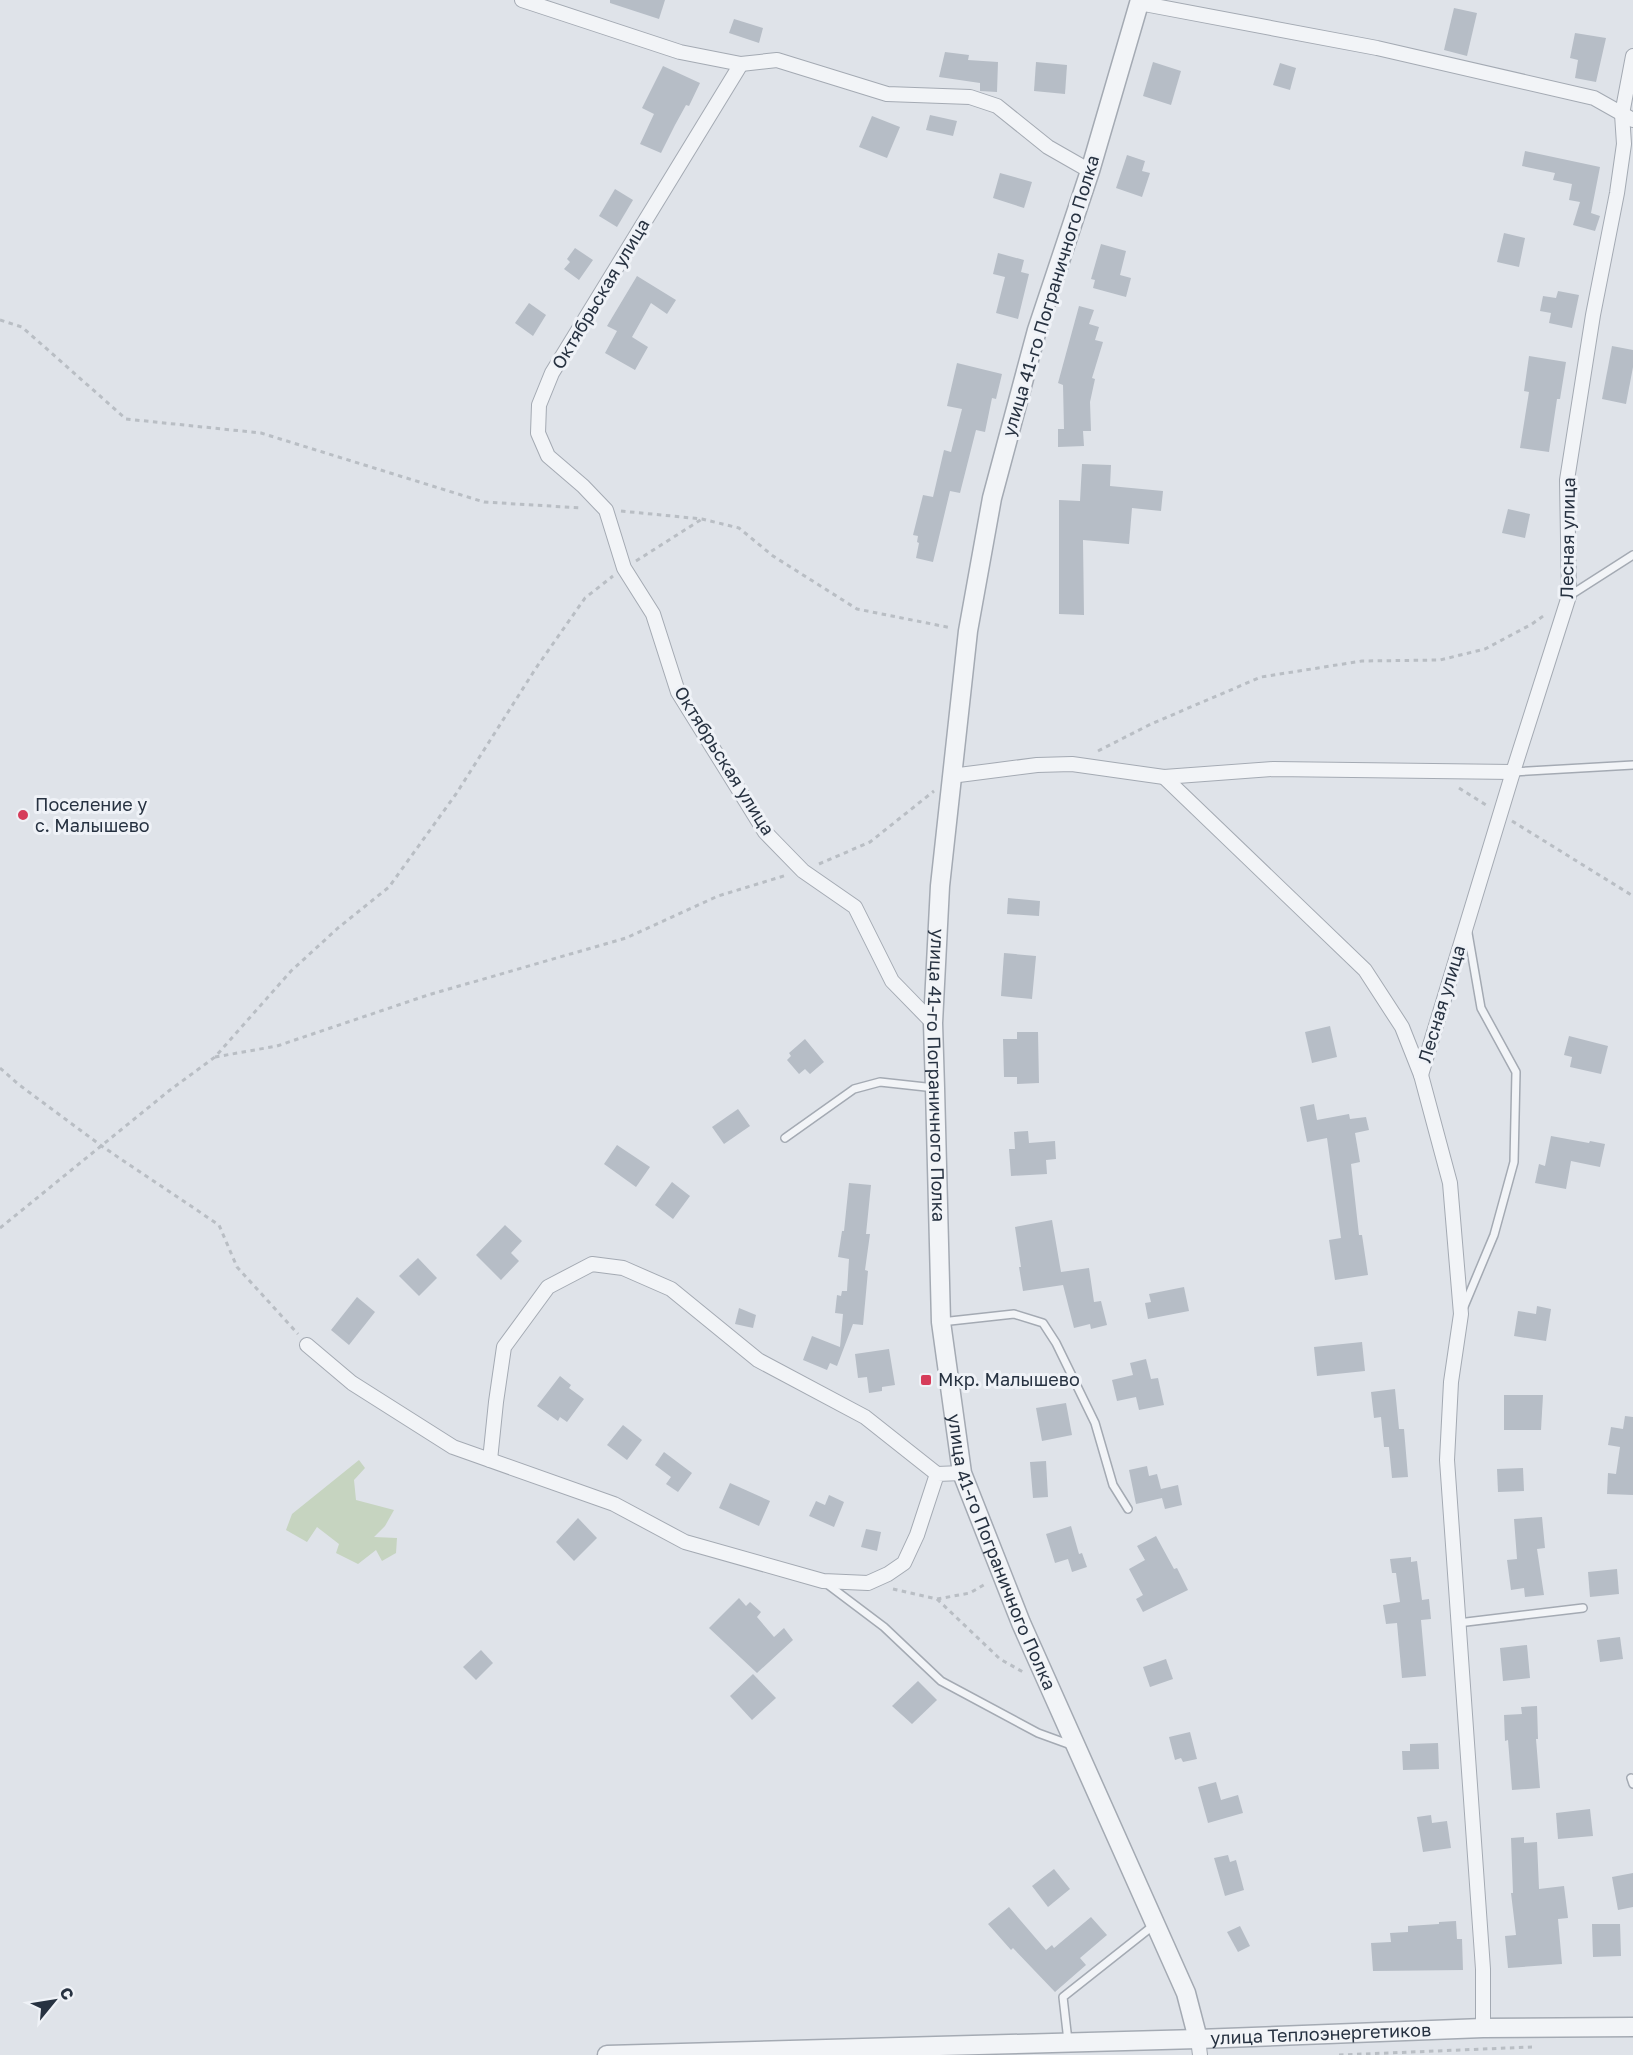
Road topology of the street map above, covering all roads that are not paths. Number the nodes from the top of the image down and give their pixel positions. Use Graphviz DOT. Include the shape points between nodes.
graph roads {
  1 [pos="522,0"];
  2 [pos="1139,2"];
  3 [pos="1633,56"];
  4 [pos="741,64"];
  5 [pos="1628,117"];
  6 [pos="1090,171"];
  7 [pos="1633,555"];
  8 [pos="1569,596"];
  9 [pos="1633,765"];
  10 [pos="1513,772"];
  11 [pos="951,776"];
  12 [pos="1164,777"];
  13 [pos="1467,925"];
  14 [pos="933,1023"];
  15 [pos="1421,1075"];
  16 [pos="935,1088"];
  17 [pos="785,1138"];
  18 [pos="1461,1314"];
  19 [pos="941,1322"];
  20 [pos="307,1345"];
  21 [pos="490,1460"];
  22 [pos="962,1473"];
  23 [pos="937,1474"];
  24 [pos="1128,1509"];
  25 [pos="823,1581"];
  26 [pos="1583,1608"];
  27 [pos="1458,1623"];
  28 [pos="1075,1746"];
  29 [pos="1156,1923"];
  30 [pos="1633,2027"];
  31 [pos="1484,2028"];
  32 [pos="1068,2043"];
  33 [pos="1199,2047"];
  34 [pos="610,2055"];
  1 -- 4 [label="street" via="680,52"];
  2 -- 5 [label="street" via="1389,51 1594,98"];
  2 -- 6 [label="street, улица 41-го Пограничного Полка"];
  3 -- 5 [label="street, Лесная улица"];
  4 -- 6 [label="street" via="777,60 887,94 970,97 997,106 1048,147"];
  4 -- 14 [label="street, Октябрьская улица" via="552,373 539,405 538,433 548,456 606,510 624,568 653,614 678,692 765,832 803,871 855,906 892,981"];
  5 -- 8 [label="street, Лесная улица" via="1567,480"];
  6 -- 11 [label="street, улица 41-го Пограничного Полка" via="1037,330 992,498 969,632"];
  7 -- 8 [label="lane"];
  8 -- 10 [label="street, Лесная улица"];
  9 -- 10 [label="lane"];
  10 -- 12 [label="street" via="1273,769"];
  10 -- 13 [label="street, Лесная улица"];
  11 -- 12 [label="street" via="1072,764"];
  11 -- 14 [label="street, улица 41-го Пограничного Полка"];
  12 -- 15 [label="street" via="1365,970 1402,1027"];
  13 -- 15 [label="street, Лесная улица"];
  13 -- 18 [label="lane" via="1481,1008 1516,1072 1514,1162 1494,1235"];
  14 -- 16 [label="street, улица 41-го Пограничного Полка"];
  15 -- 18 [label="street" via="1450,1184"];
  16 -- 17 [label="lane" via="880,1082 854,1089"];
  16 -- 19 [label="street, улица 41-го Пограничного Полка"];
  18 -- 27 [label="street" via="1451,1382 1447,1460"];
  19 -- 22 [label="street, улица 41-го Пограничного Полка"];
  19 -- 24 [label="lane" via="1014,1314 1043,1323 1095,1423 1113,1485"];
  20 -- 21 [label="street" via="352,1383 453,1447"];
  21 -- 23 [label="street" via="504,1347 548,1287 592,1264 622,1268 671,1289 758,1360 866,1417"];
  21 -- 25 [label="street" via="614,1504 685,1542"];
  22 -- 23 [label="street"];
  22 -- 28 [label="street, улица 41-го Пограничного Полка"];
  23 -- 25 [label="street" via="918,1535 904,1563 868,1583"];
  25 -- 28 [label="lane" via="884,1628 941,1681 1038,1733"];
  26 -- 27 [label="lane"];
  27 -- 31 [label="street"];
  28 -- 29 [label="street, улица 41-го Пограничного Полка"];
  29 -- 32 [label="lane" via="1063,1997"];
  29 -- 33 [label="street, улица 41-го Пограничного Полка" via="1186,1993"];
  30 -- 31 [label="street, улица Теплоэнергетиков"];
  31 -- 33 [label="street, улица Теплоэнергетиков"];
  32 -- 33 [label="street, улица Теплоэнергетиков"];
  32 -- 34 [label="street, улица Теплоэнергетиков"];
}
